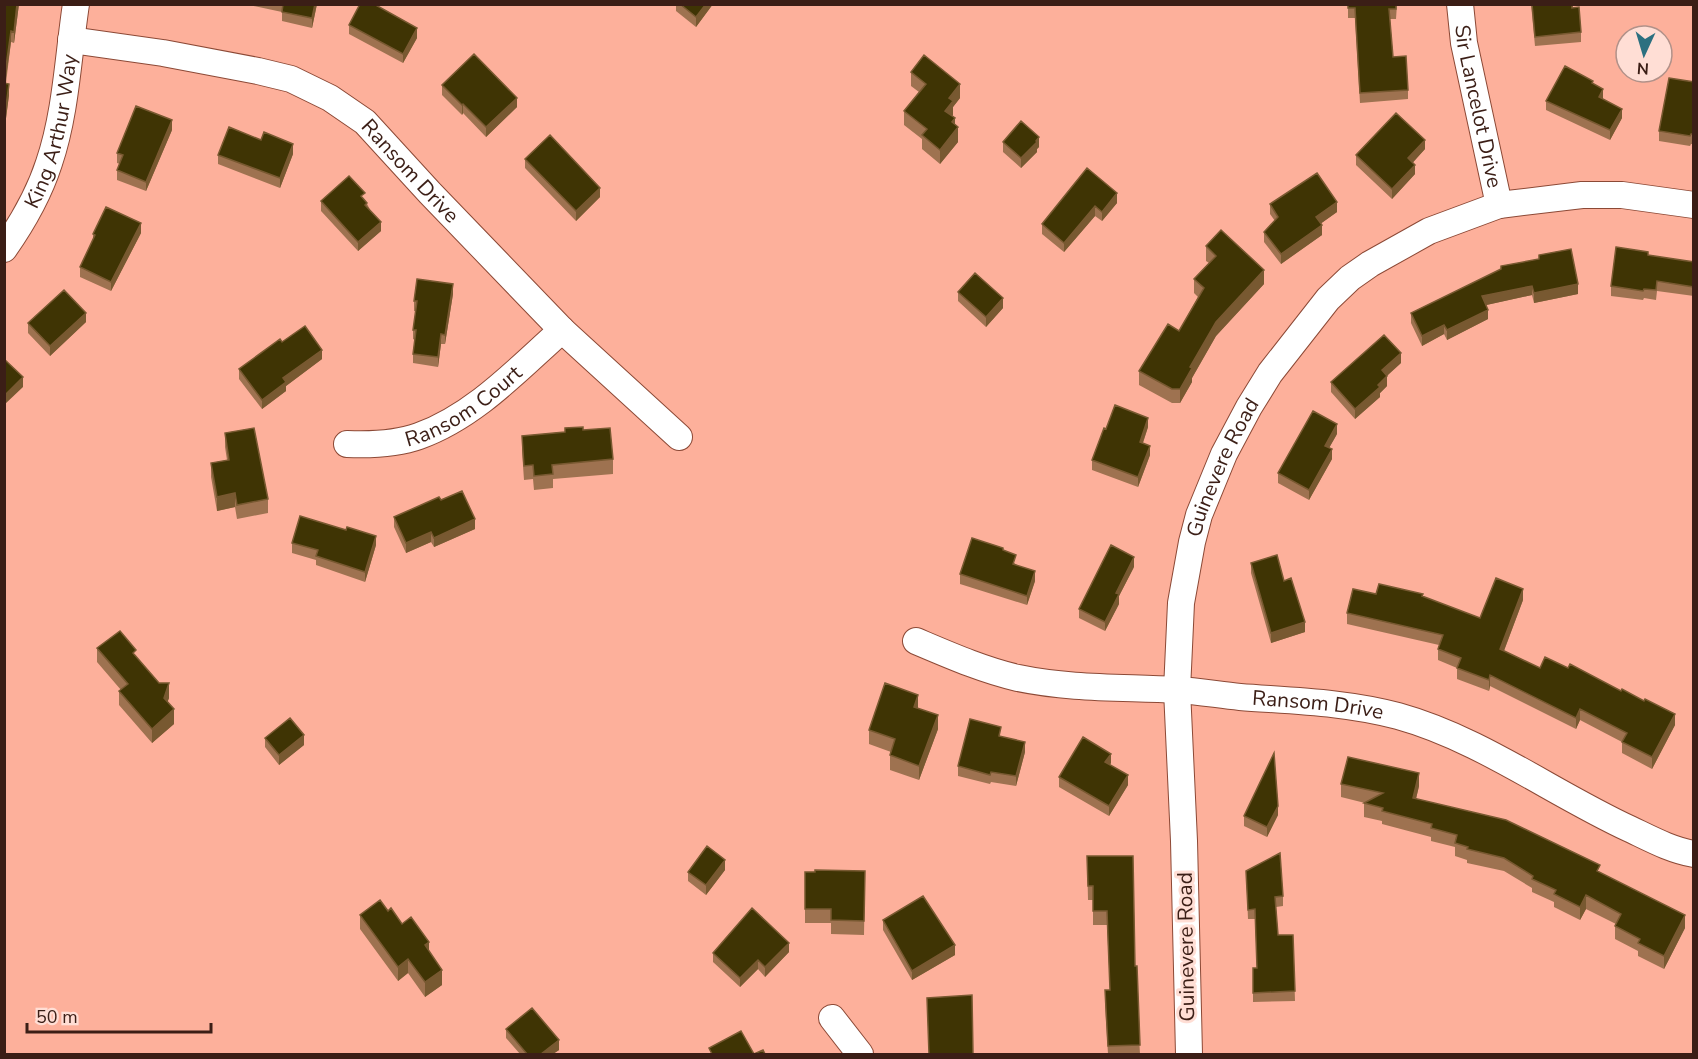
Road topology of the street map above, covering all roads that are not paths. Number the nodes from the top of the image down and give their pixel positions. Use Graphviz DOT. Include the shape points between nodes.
graph roads {
  1 [pos="76,4"];
  2 [pos="1460,4"];
  3 [pos="71,40"];
  4 [pos="1694,205"];
  5 [pos="1499,206"];
  6 [pos="9,233"];
  7 [pos="562,330"];
  8 [pos="679,437"];
  9 [pos="347,444"];
  10 [pos="916,640"];
  11 [pos="1177,690"];
  12 [pos="1694,854"];
  13 [pos="832,1018"];
  14 [pos="860,1054"];
  15 [pos="1189,1054"];
  1 -- 3 [label="street, King Arthur Way"];
  2 -- 5 [label="street, Sir Lancelot Drive" via="1464,43"];
  3 -- 6 [label="street, King Arthur Way" via="64,99 50,161 32,205"];
  3 -- 7 [label="street, Ransom Drive" via="258,70 291,79 330,98 365,122"];
  4 -- 5 [label="street, Guinevere Road" via="1622,195 1582,195"];
  5 -- 11 [label="street, Guinevere Road" via="1429,231 1350,278 1328,299 1270,373 1224,454 1199,515 1181,603"];
  7 -- 8 [label="street, Ransom Drive"];
  7 -- 9 [label="street, Ransom Court" via="478,402 443,424 402,441"];
  10 -- 11 [label="street, Ransom Drive" via="976,666 1018,678 1107,688"];
  11 -- 12 [label="street, Ransom Drive" via="1358,707 1431,726 1608,819 1666,846"];
  11 -- 15 [label="street, Guinevere Road"];
  13 -- 14 [label="street"];
}
